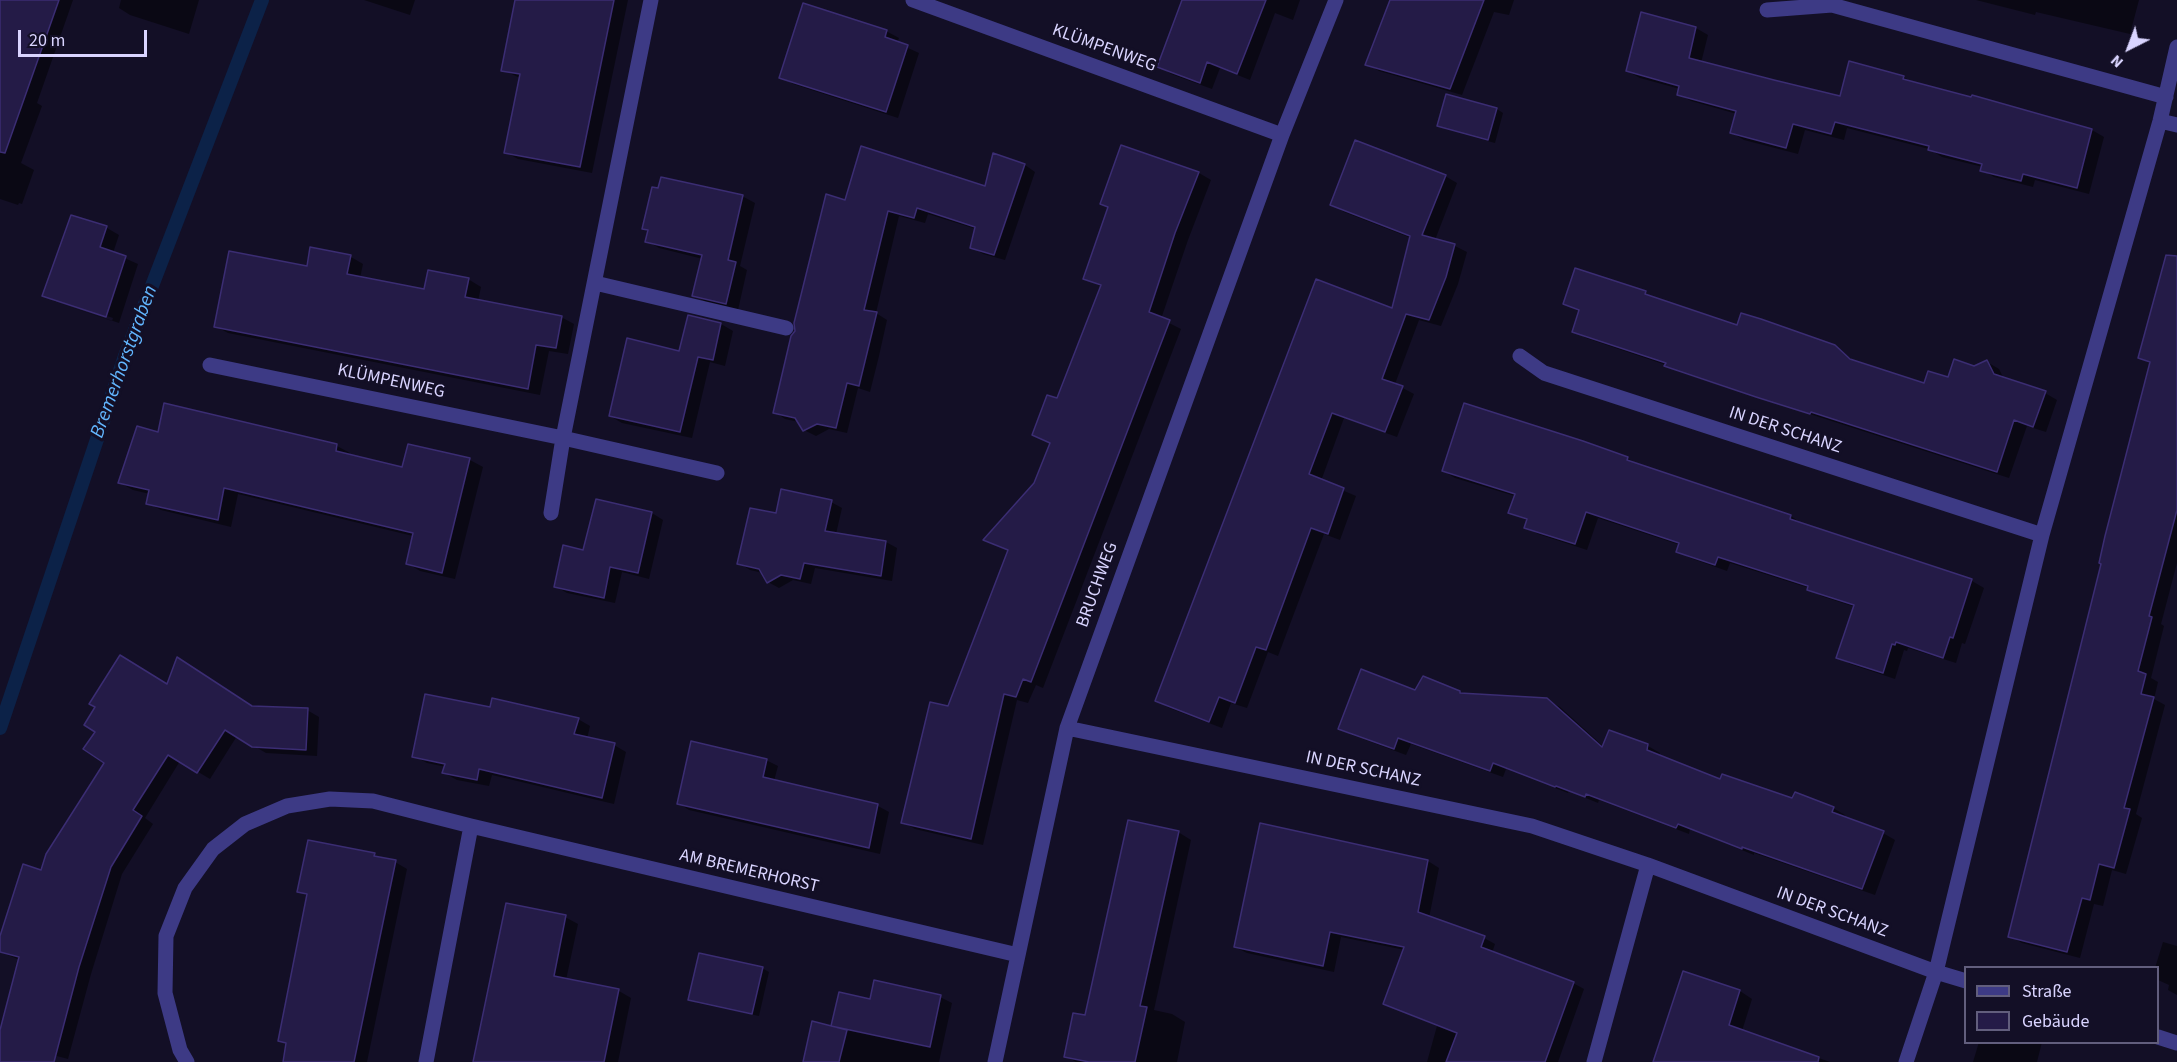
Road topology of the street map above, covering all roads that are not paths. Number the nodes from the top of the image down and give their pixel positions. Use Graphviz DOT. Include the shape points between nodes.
graph roads {
  1 [pos="651,0"];
  2 [pos="913,0"];
  3 [pos="1336,0"];
  4 [pos="1767,10"];
  5 [pos="2177,47"];
  6 [pos="2166,97"];
  7 [pos="2160,121"];
  8 [pos="2177,125"];
  9 [pos="1282,135"];
  10 [pos="595,283"];
  11 [pos="786,328"];
  12 [pos="1520,356"];
  13 [pos="210,365"];
  14 [pos="563,438"];
  15 [pos="717,473"];
  16 [pos="551,513"];
  17 [pos="2042,535"];
  18 [pos="1067,728"];
  19 [pos="471,826"];
  20 [pos="1648,865"];
  21 [pos="1017,955"];
  22 [pos="1936,972"];
  23 [pos="1964,981"];
  24 [pos="2159,1038"];
  25 [pos="2177,1042"];
  26 [pos="187,1062"];
  27 [pos="426,1062"];
  28 [pos="995,1062"];
  29 [pos="1594,1062"];
  30 [pos="1906,1062"];
  1 -- 10 [label="street"];
  2 -- 9 [label="street, KLÜMPENWEG"];
  3 -- 9 [label="street, BRUCHWEG"];
  4 -- 6 [label="street" via="1832,5"];
  5 -- 6 [label="street"];
  6 -- 7 [label="street"];
  7 -- 8 [label="street"];
  7 -- 17 [label="street"];
  9 -- 18 [label="street, BRUCHWEG"];
  10 -- 11 [label="street"];
  10 -- 14 [label="street"];
  12 -- 17 [label="street, IN DER SCHANZ" via="1544,373"];
  13 -- 14 [label="street, KLÜMPENWEG"];
  14 -- 15 [label="street, KLÜMPENWEG"];
  14 -- 16 [label="street"];
  17 -- 22 [label="street"];
  18 -- 20 [label="street, IN DER SCHANZ" via="1532,826"];
  18 -- 21 [label="street, BRUCHWEG"];
  19 -- 21 [label="street, AM BREMERHORST"];
  19 -- 26 [label="street, AM BREMERHORST" via="373,801 330,799 286,806 245,824 213,849 185,888 166,936 165,993 180,1050"];
  19 -- 27 [label="street"];
  20 -- 22 [label="street, IN DER SCHANZ"];
  20 -- 29 [label="street"];
  21 -- 28 [label="street, BRUCHWEG"];
  22 -- 23 [label="street, IN DER SCHANZ"];
  22 -- 30 [label="street"];
  24 -- 25 [label="street"];
}
